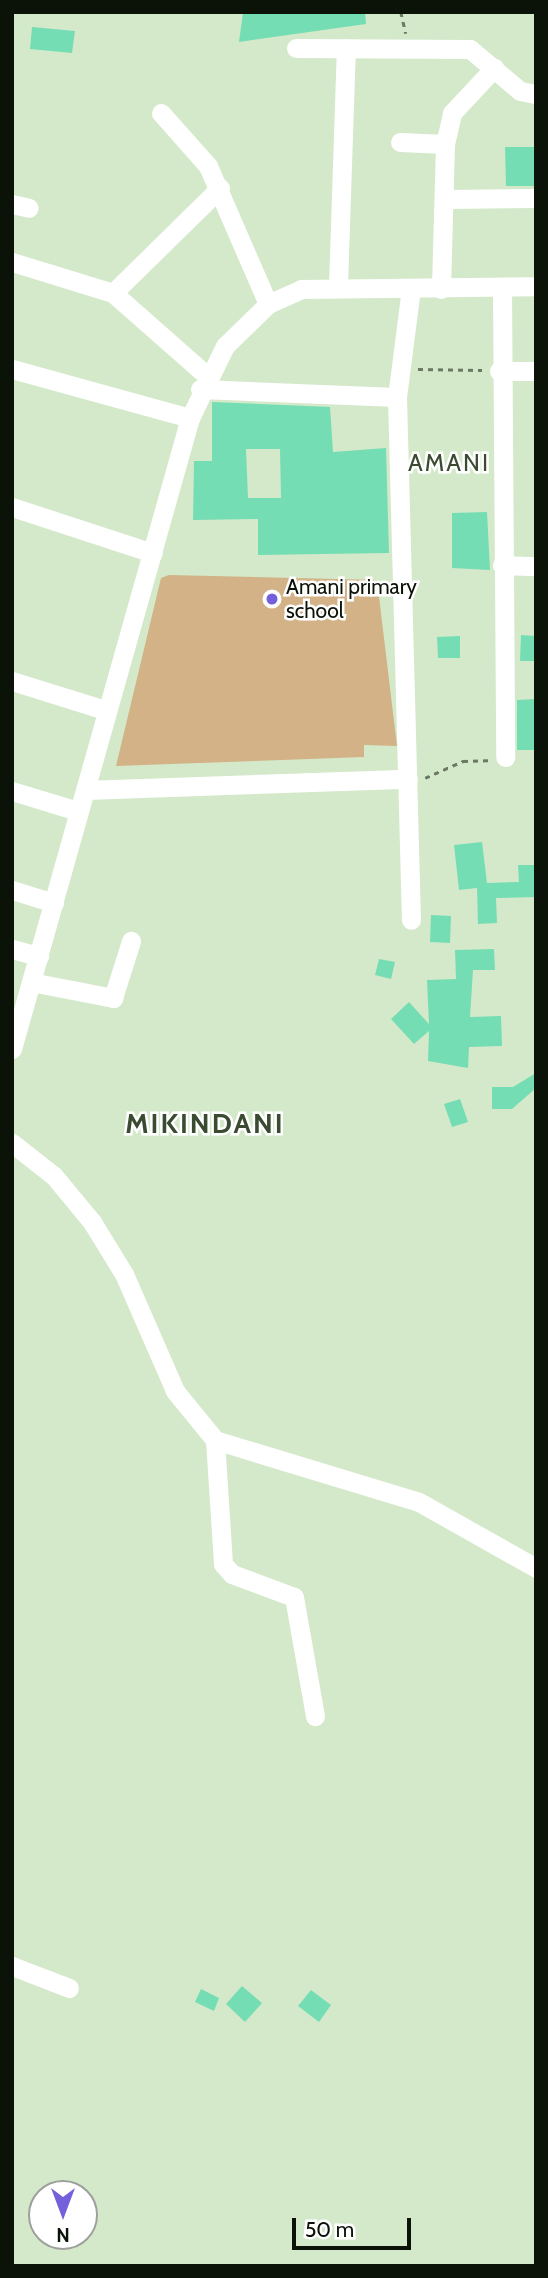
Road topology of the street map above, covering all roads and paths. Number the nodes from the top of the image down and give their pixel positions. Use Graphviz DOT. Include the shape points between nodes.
graph roads {
  1 [pos="296,48"];
  2 [pos="346,48"];
  3 [pos="494,68"];
  4 [pos="536,94"];
  5 [pos="161,113"];
  6 [pos="400,142"];
  7 [pos="445,144"];
  8 [pos="220,188"];
  9 [pos="536,198"];
  10 [pos="445,200"];
  11 [pos="12,262"];
  12 [pos="338,286"];
  13 [pos="536,286"];
  14 [pos="411,288"];
  15 [pos="441,289"];
  16 [pos="502,289"];
  17 [pos="113,293"];
  18 [pos="268,304"];
  19 [pos="12,369"];
  20 [pos="405,369"];
  21 [pos="499,370"];
  22 [pos="536,371"];
  23 [pos="204,382"];
  24 [pos="397,397"];
  25 [pos="190,418"];
  26 [pos="12,507"];
  27 [pos="153,553"];
  28 [pos="502,565"];
  29 [pos="536,565"];
  30 [pos="12,681"];
  31 [pos="105,710"];
  32 [pos="505,757"];
  33 [pos="408,779"];
  34 [pos="85,790"];
  35 [pos="12,791"];
  36 [pos="78,811"];
  37 [pos="12,890"];
  38 [pos="54,903"];
  39 [pos="411,920"];
  40 [pos="131,941"];
  41 [pos="12,949"];
  42 [pos="40,956"];
  43 [pos="31,982"];
  44 [pos="17,1015"];
  45 [pos="12,1049"];
  46 [pos="12,1143"];
  47 [pos="215,1440"];
  48 [pos="536,1568"];
  49 [pos="315,1716"];
  50 [pos="12,1966"];
  51 [pos="69,1988"];
  1 -- 2 [label="street"];
  2 -- 3 [label="street" via="470,49"];
  2 -- 12 [label="street"];
  3 -- 4 [label="street" via="520,91"];
  3 -- 7 [label="street" via="452,113"];
  5 -- 8 [label="street"];
  6 -- 7 [label="street"];
  7 -- 10 [label="street"];
  8 -- 17 [label="street"];
  8 -- 18 [label="street"];
  9 -- 10 [label="street"];
  10 -- 15 [label="street"];
  11 -- 17 [label="street"];
  12 -- 14 [label="street"];
  12 -- 18 [label="street" via="301,289"];
  13 -- 16 [label="street"];
  14 -- 15 [label="street"];
  14 -- 20 [label="street"];
  15 -- 16 [label="street"];
  16 -- 21 [label="street"];
  17 -- 23 [label="street"];
  18 -- 23 [label="street" via="225,346"];
  19 -- 25 [label="street"];
  20 -- 21 [label="path"];
  20 -- 24 [label="street"];
  21 -- 22 [label="street"];
  21 -- 28 [label="street"];
  23 -- 24 [label="street"];
  23 -- 25 [label="street"];
  24 -- 33 [label="street"];
  25 -- 27 [label="street"];
  26 -- 27 [label="street"];
  27 -- 31 [label="street"];
  28 -- 29 [label="street"];
  28 -- 32 [label="street"];
  30 -- 31 [label="street"];
  31 -- 34 [label="street"];
  32 -- 33 [label="path" via="463,761"];
  33 -- 34 [label="street"];
  33 -- 39 [label="street"];
  34 -- 36 [label="street"];
  35 -- 36 [label="street"];
  36 -- 38 [label="street"];
  37 -- 38 [label="street"];
  38 -- 42 [label="street"];
  40 -- 43 [label="street" via="113,998"];
  41 -- 42 [label="street"];
  42 -- 43 [label="street"];
  43 -- 44 [label="street"];
  44 -- 45 [label="street"];
  46 -- 47 [label="street" via="54,1176 92,1222 124,1274 175,1391"];
  47 -- 48 [label="street" via="419,1502"];
  47 -- 49 [label="street" via="223,1564 232,1574 293,1597"];
  50 -- 51 [label="street"];
}
